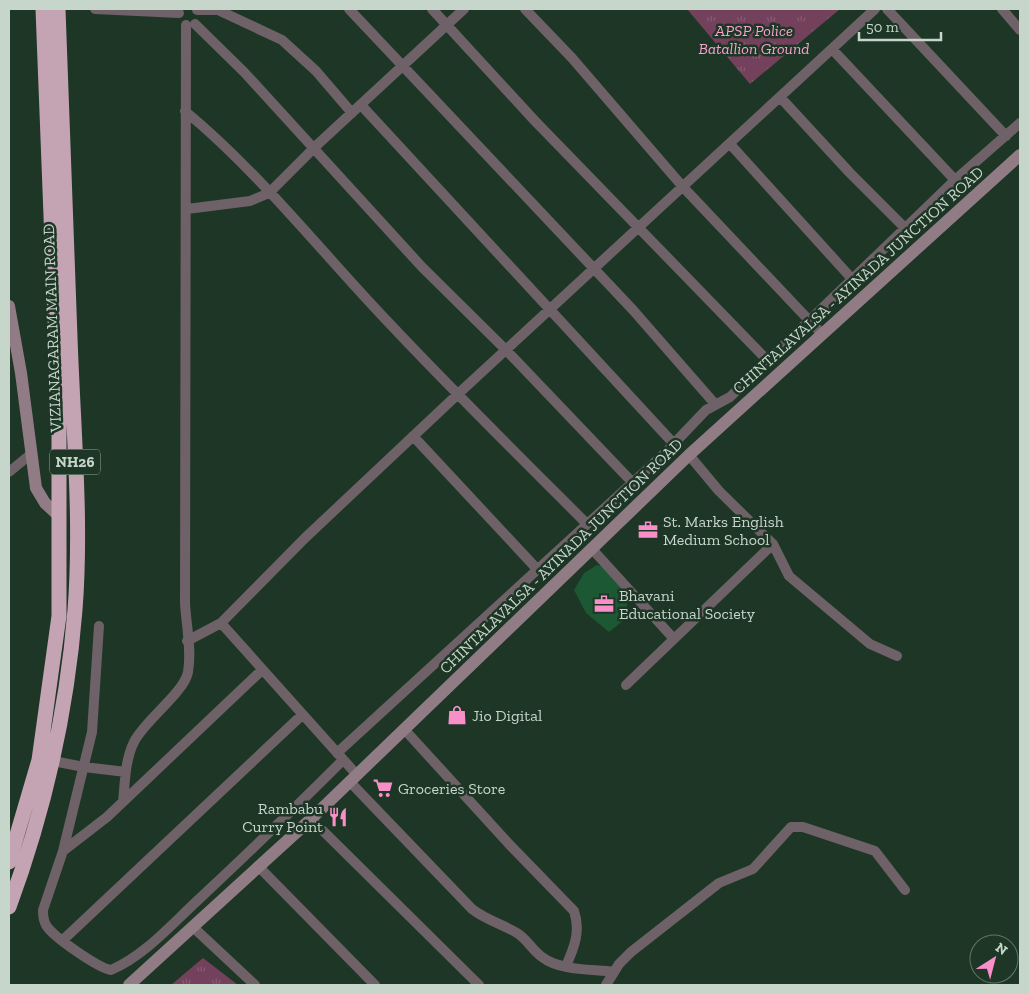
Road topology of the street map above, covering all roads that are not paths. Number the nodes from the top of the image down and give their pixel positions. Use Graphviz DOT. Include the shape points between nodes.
graph roads {
  1 [pos="43,9"];
  2 [pos="58,9"];
  3 [pos="95,9"];
  4 [pos="196,9"];
  5 [pos="210,9"];
  6 [pos="348,9"];
  7 [pos="432,9"];
  8 [pos="464,9"];
  9 [pos="525,9"];
  10 [pos="874,9"];
  11 [pos="887,9"];
  12 [pos="1002,9"];
  13 [pos="180,11"];
  14 [pos="191,24"];
  15 [pos="447,26"];
  16 [pos="1020,30"];
  17 [pos="832,49"];
  18 [pos="404,66"];
  19 [pos="780,97"];
  20 [pos="361,105"];
  21 [pos="185,111"];
  22 [pos="352,113"];
  23 [pos="1020,124"];
  24 [pos="1006,136"];
  25 [pos="730,144"];
  26 [pos="313,149"];
  27 [pos="1020,155"];
  28 [pos="955,180"];
  29 [pos="683,187"];
  30 [pos="269,192"];
  31 [pos="187,208"];
  32 [pos="639,228"];
  33 [pos="905,228"];
  34 [pos="593,269"];
  35 [pos="853,280"];
  36 [pos="9,306"];
  37 [pos="549,310"];
  38 [pos="809,320"];
  39 [pos="822,334"];
  40 [pos="506,350"];
  41 [pos="768,361"];
  42 [pos="458,394"];
  43 [pos="715,404"];
  44 [pos="413,436"];
  45 [pos="674,444"];
  46 [pos="31,454"];
  47 [pos="689,455"];
  48 [pos="9,472"];
  49 [pos="632,482"];
  50 [pos="59,516"];
  51 [pos="587,524"];
  52 [pos="773,544"];
  53 [pos="592,549"];
  54 [pos="538,569"];
  55 [pos="221,623"];
  56 [pos="99,626"];
  57 [pos="674,639"];
  58 [pos="187,641"];
  59 [pos="897,656"];
  60 [pos="262,670"];
  61 [pos="626,685"];
  62 [pos="302,715"];
  63 [pos="404,729"];
  64 [pos="340,756"];
  65 [pos="53,761"];
  66 [pos="84,768"];
  67 [pos="126,772"];
  68 [pos="353,778"];
  69 [pos="123,802"];
  70 [pos="311,819"];
  71 [pos="63,851"];
  72 [pos="9,862"];
  73 [pos="258,866"];
  74 [pos="904,890"];
  75 [pos="9,907"];
  76 [pos="194,928"];
  77 [pos="63,940"];
  78 [pos="566,966"];
  79 [pos="614,972"];
  80 [pos="129,985"];
  81 [pos="255,985"];
  82 [pos="375,985"];
  83 [pos="479,985"];
  84 [pos="606,985"];
  1 -- 50 [label="highway, VIZIANAGARAM MAIN ROAD / NH26" via="59,422"];
  2 -- 65 [label="highway, VIZIANAGARAM MAIN ROAD / NH26" via="77,514 75,610"];
  3 -- 13 [label="street"];
  4 -- 5 [label="street"];
  4 -- 14 [label="street" via="199,17"];
  5 -- 22 [label="street" via="282,40 316,71"];
  6 -- 18 [label="street"];
  7 -- 15 [label="street"];
  8 -- 15 [label="street"];
  9 -- 29 [label="street" via="572,58"];
  10 -- 17 [label="street"];
  11 -- 24 [label="street"];
  12 -- 16 [label="street"];
  13 -- 14 [label="street" via="182,23"];
  14 -- 21 [label="street"];
  14 -- 26 [label="street" via="244,72"];
  15 -- 18 [label="street"];
  15 -- 32 [label="street"];
  17 -- 19 [label="street"];
  17 -- 28 [label="street"];
  18 -- 20 [label="street"];
  18 -- 34 [label="street"];
  19 -- 25 [label="street"];
  19 -- 33 [label="street"];
  20 -- 22 [label="street"];
  20 -- 37 [label="street"];
  21 -- 30 [label="street"];
  21 -- 31 [label="street"];
  22 -- 26 [label="street"];
  23 -- 24 [label="street"];
  24 -- 28 [label="street"];
  25 -- 29 [label="street"];
  25 -- 35 [label="street"];
  26 -- 30 [label="street"];
  26 -- 40 [label="street" via="422,267"];
  27 -- 39 [label="main road, CHINTALAVALSA - AYINADA JUNCTION ROAD"];
  28 -- 33 [label="street"];
  29 -- 32 [label="street"];
  29 -- 38 [label="street"];
  30 -- 31 [label="street" via="250,200"];
  30 -- 42 [label="street"];
  31 -- 58 [label="street"];
  32 -- 34 [label="street"];
  32 -- 41 [label="street"];
  33 -- 35 [label="street"];
  34 -- 37 [label="street"];
  34 -- 43 [label="street"];
  35 -- 38 [label="street"];
  36 -- 46 [label="main road"];
  37 -- 40 [label="street"];
  37 -- 45 [label="street"];
  38 -- 39 [label="street"];
  38 -- 41 [label="street"];
  39 -- 47 [label="main road, CHINTALAVALSA - AYINADA JUNCTION ROAD"];
  40 -- 42 [label="street"];
  40 -- 49 [label="street"];
  41 -- 43 [label="street" via="730,397"];
  42 -- 44 [label="street"];
  42 -- 51 [label="street"];
  43 -- 45 [label="street"];
  44 -- 54 [label="street"];
  44 -- 55 [label="street"];
  45 -- 49 [label="street"];
  46 -- 48 [label="street"];
  46 -- 50 [label="main road" via="39,494"];
  47 -- 52 [label="street" via="719,491"];
  47 -- 53 [label="main road, CHINTALAVALSA - AYINADA JUNCTION ROAD"];
  49 -- 51 [label="street"];
  50 -- 72 [label="highway, VIZIANAGARAM MAIN ROAD / NH26" via="59,616 39,760"];
  51 -- 54 [label="street"];
  52 -- 57 [label="street"];
  52 -- 59 [label="street" via="788,576 870,644"];
  53 -- 57 [label="street"];
  53 -- 63 [label="main road, CHINTALAVALSA - AYINADA JUNCTION ROAD"];
  54 -- 64 [label="street"];
  55 -- 58 [label="street"];
  55 -- 60 [label="street"];
  56 -- 66 [label="street" via="92,732"];
  57 -- 61 [label="street"];
  58 -- 67 [label="street" via="188,672 185,679 138,737 128,758"];
  60 -- 62 [label="street"];
  60 -- 69 [label="street"];
  62 -- 64 [label="street"];
  62 -- 77 [label="street"];
  63 -- 68 [label="main road, CHINTALAVALSA - AYINADA JUNCTION ROAD"];
  63 -- 78 [label="street" via="574,912 577,919 576,941"];
  64 -- 68 [label="street"];
  64 -- 77 [label="street" via="274,829 162,934 120,966 106,969"];
  65 -- 66 [label="street"];
  65 -- 75 [label="highway, VIZIANAGARAM MAIN ROAD / NH26" via="27,856"];
  66 -- 67 [label="street"];
  66 -- 71 [label="street"];
  67 -- 69 [label="street"];
  68 -- 70 [label="main road, CHINTALAVALSA - AYINADA JUNCTION ROAD"];
  68 -- 78 [label="street" via="472,909 523,937 543,958"];
  69 -- 71 [label="street"];
  70 -- 73 [label="main road, CHINTALAVALSA - AYINADA JUNCTION ROAD"];
  70 -- 83 [label="street"];
  71 -- 77 [label="street" via="42,917 49,930"];
  73 -- 76 [label="main road, CHINTALAVALSA - AYINADA JUNCTION ROAD"];
  73 -- 82 [label="street"];
  74 -- 79 [label="street" via="875,851 802,827 791,827 753,869 719,883 689,904 631,952"];
  76 -- 80 [label="main road, CHINTALAVALSA - AYINADA JUNCTION ROAD"];
  76 -- 81 [label="street"];
  78 -- 79 [label="street"];
  79 -- 84 [label="street"];
}
